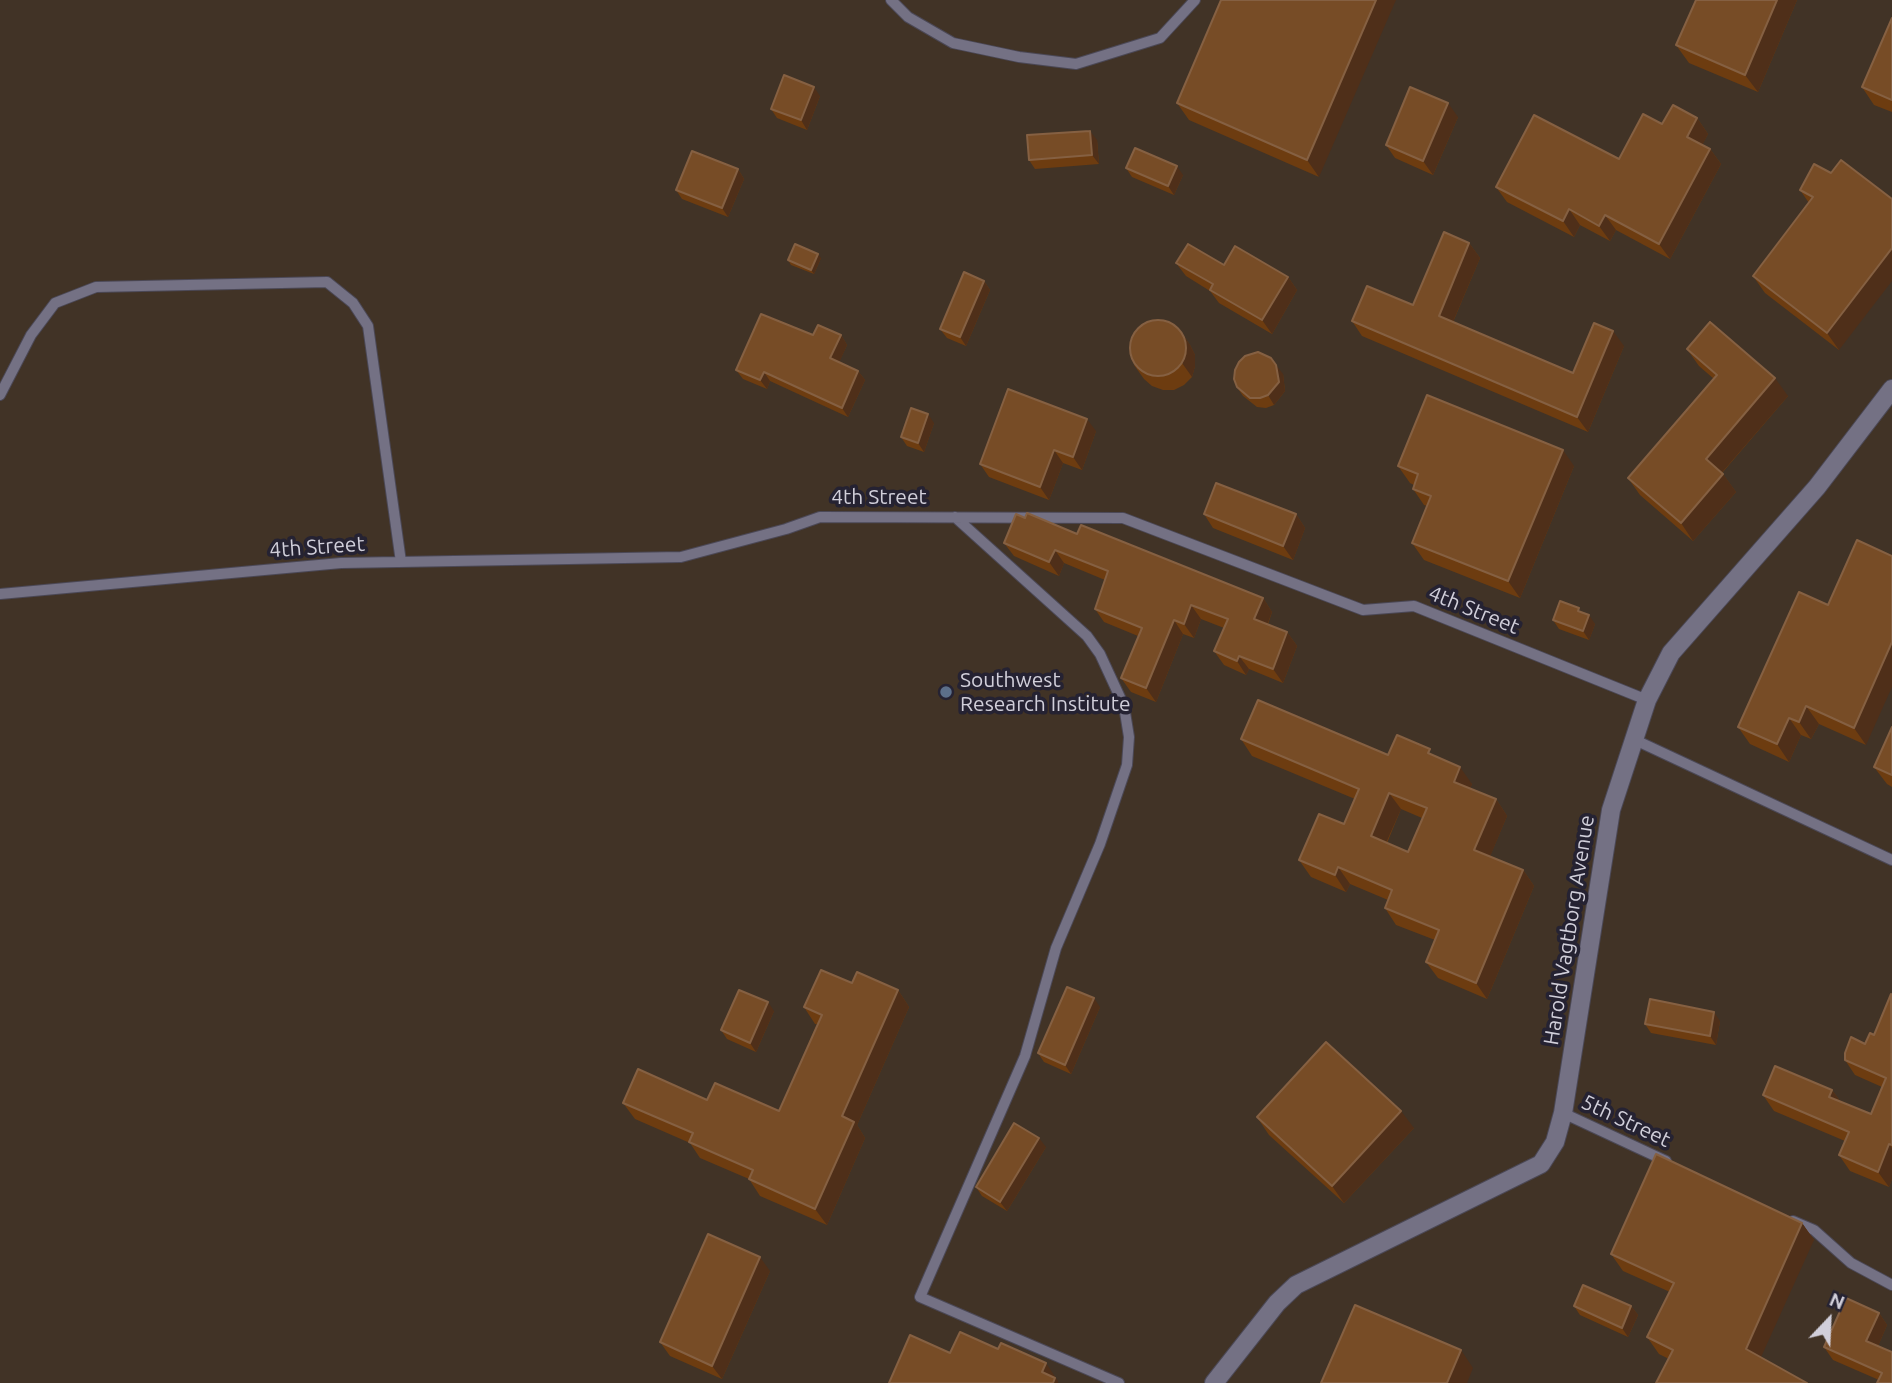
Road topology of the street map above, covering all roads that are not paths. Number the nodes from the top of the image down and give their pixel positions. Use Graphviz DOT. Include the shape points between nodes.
graph roads {
  1 [pos="891,0"];
  2 [pos="1195,0"];
  3 [pos="1892,389"];
  4 [pos="0,395"];
  5 [pos="955,517"];
  6 [pos="401,562"];
  7 [pos="0,594"];
  8 [pos="1647,700"];
  9 [pos="1633,739"];
  10 [pos="1892,860"];
  11 [pos="1563,1113"];
  12 [pos="1679,1168"];
  13 [pos="1777,1213"];
  14 [pos="1892,1285"];
  15 [pos="1119,1383"];
  16 [pos="1214,1383"];
  1 -- 2 [label="lane" via="908,17 953,43 1076,64 1160,38"];
  3 -- 8 [label="street, Harold Vagtborg Avenue" via="1817,487 1671,653"];
  4 -- 6 [label="lane" via="31,335 55,303 96,287 327,282 353,303 368,326"];
  5 -- 6 [label="lane, 4th Street" via="820,517 681,557"];
  5 -- 8 [label="lane, 4th Street" via="1124,518 1363,610 1414,606"];
  5 -- 15 [label="lane" via="1087,636 1124,706 1129,737 1127,765 1100,844 1055,948 1025,1056 919,1297"];
  6 -- 7 [label="lane, 4th Street" via="341,563"];
  8 -- 9 [label="street, Harold Vagtborg Avenue"];
  9 -- 10 [label="lane"];
  9 -- 11 [label="street, Harold Vagtborg Avenue" via="1611,810"];
  11 -- 12 [label="lane, 5th Street"];
  11 -- 16 [label="street, Harold Vagtborg Avenue" via="1555,1142 1541,1164 1296,1285"];
  13 -- 14 [label="lane" via="1814,1230 1851,1263"];
}
